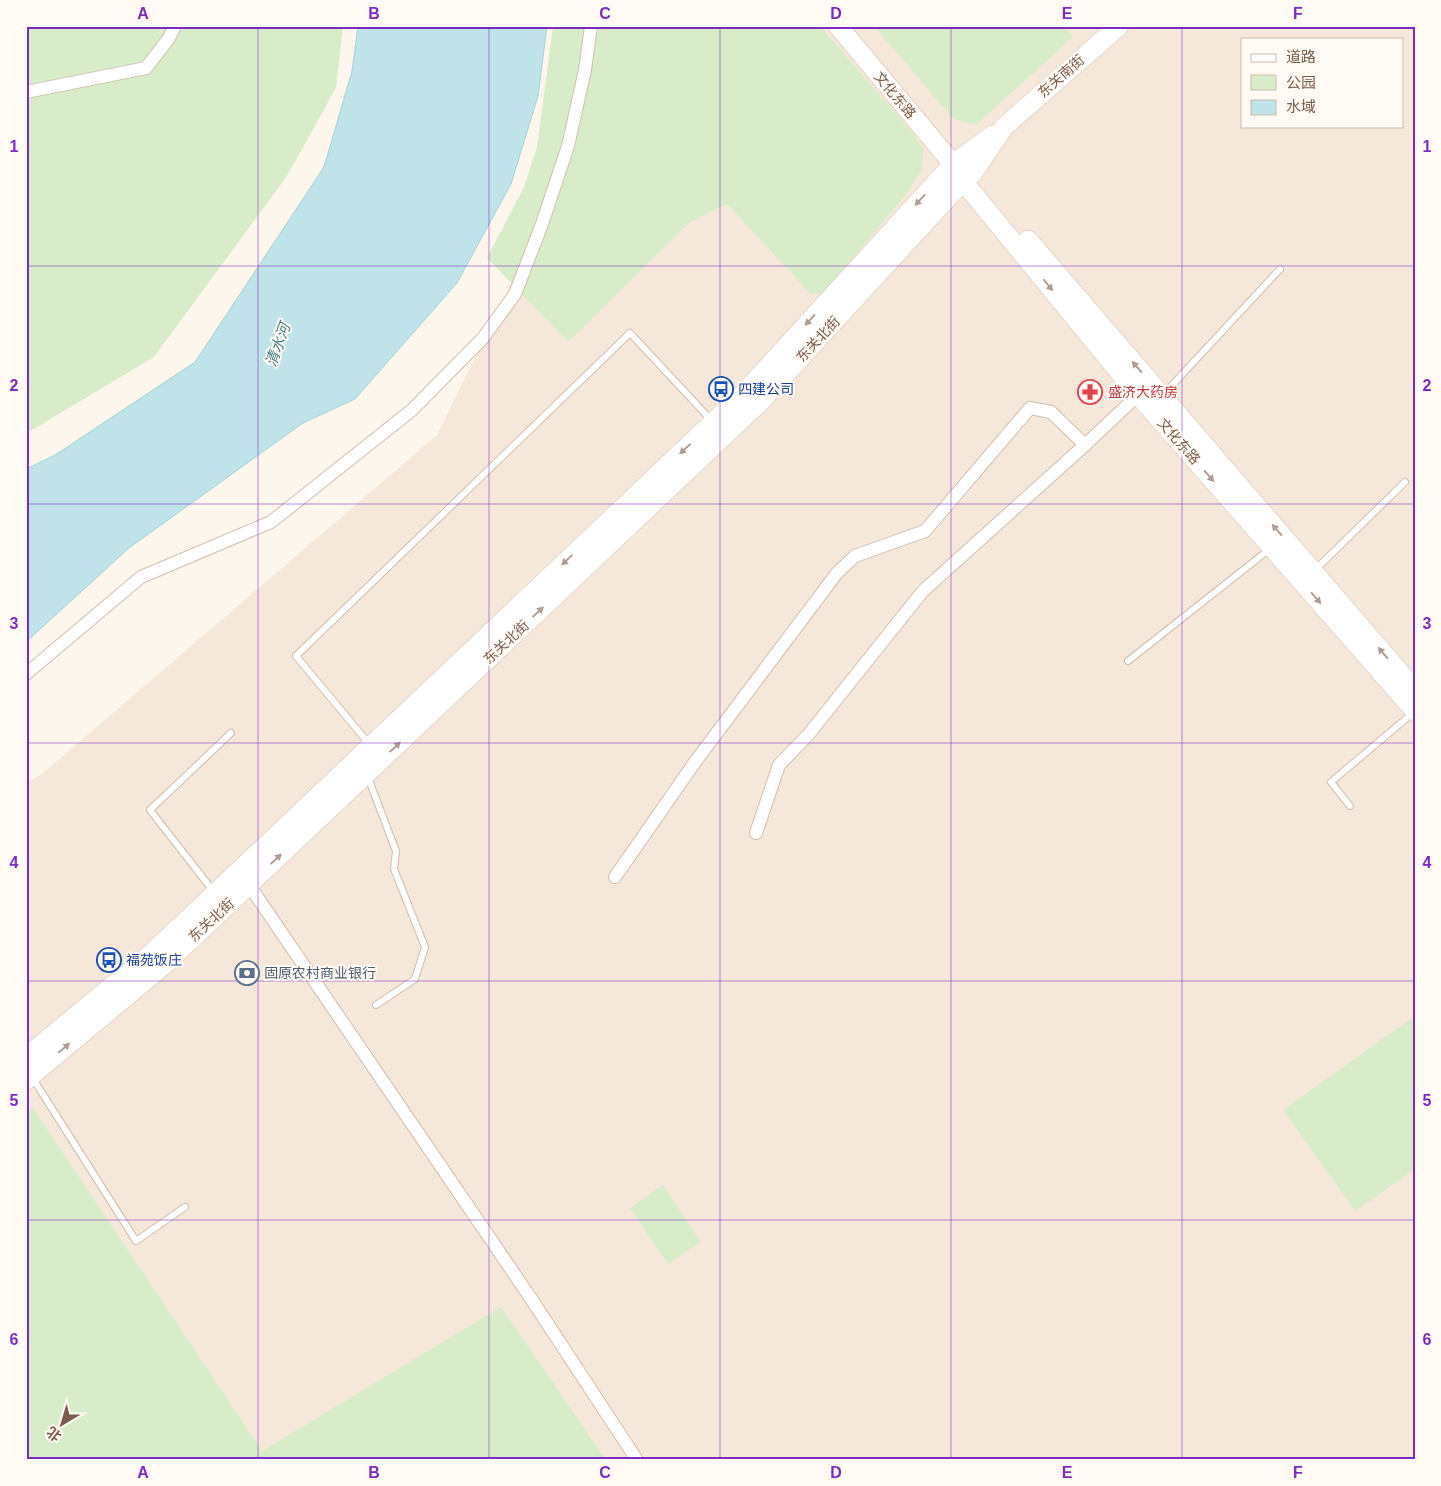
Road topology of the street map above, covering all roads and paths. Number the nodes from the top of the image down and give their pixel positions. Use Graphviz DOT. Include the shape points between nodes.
graph roads {
  1 [pos="175,26"];
  2 [pos="591,26"];
  3 [pos="838,26"];
  4 [pos="1119,26"];
  5 [pos="26,92"];
  6 [pos="1004,127"];
  7 [pos="953,164"];
  8 [pos="968,177"];
  9 [pos="1280,269"];
  10 [pos="1138,394"];
  11 [pos="1162,396"];
  12 [pos="713,422"];
  13 [pos="1085,445"];
  14 [pos="1405,482"];
  15 [pos="1272,548"];
  16 [pos="1313,571"];
  17 [pos="1128,661"];
  18 [pos="26,674"];
  19 [pos="1415,690"];
  20 [pos="1415,711"];
  21 [pos="231,733"];
  22 [pos="371,746"];
  23 [pos="366,774"];
  24 [pos="1350,806"];
  25 [pos="756,833"];
  26 [pos="615,877"];
  27 [pos="248,885"];
  28 [pos="215,894"];
  29 [pos="376,1005"];
  30 [pos="28,1071"];
  31 [pos="186,1207"];
  32 [pos="637,1460"];
  1 -- 5 [label="street" via="146,68"];
  2 -- 18 [label="street" via="568,146 542,224 515,294 483,338 412,410 271,522 141,577"];
  3 -- 7 [label="main road, 文化东路"];
  4 -- 6 [label="main road, 东关南街"];
  6 -- 7 [label="main road, 东关南街"];
  6 -- 8 [label="main road, 东关南街"];
  7 -- 8 [label="main road, 文化东路"];
  7 -- 12 [label="main road, 东关北街, one-way" via="745,392"];
  8 -- 10 [label="main road, 文化东路, one-way"];
  11 -- 8 [label="main road, 文化东路, one-way" via="1002,211"];
  23 -- 8 [label="main road, 东关北街, one-way" via="759,403"];
  9 -- 11 [label="lane"];
  10 -- 13 [label="street"];
  10 -- 15 [label="main road, 文化东路, one-way"];
  16 -- 11 [label="main road, 文化东路, one-way"];
  12 -- 22 [label="main road, 东关北街, one-way"];
  12 -- 22 [label="lane" via="630,333 296,656"];
  13 -- 25 [label="street" via="923,591 808,735 779,765"];
  13 -- 26 [label="street" via="1051,412 1030,408 925,531 855,556 837,573 695,762"];
  14 -- 16 [label="lane"];
  15 -- 17 [label="lane"];
  15 -- 20 [label="main road, 文化东路, one-way"];
  19 -- 16 [label="main road, 文化东路, one-way"];
  20 -- 24 [label="lane" via="1331,782"];
  21 -- 28 [label="lane" via="150,810"];
  22 -- 28 [label="main road, 东关北街"];
  27 -- 23 [label="main road, 东关北街, one-way"];
  23 -- 29 [label="lane" via="396,851 394,869 425,947 415,979"];
  30 -- 27 [label="main road, 东关北街, one-way" via="164,965"];
  27 -- 32 [label="street" via="532,1300"];
  28 -- 30 [label="main road, 东关北街"];
  30 -- 31 [label="lane" via="136,1241"];
}
